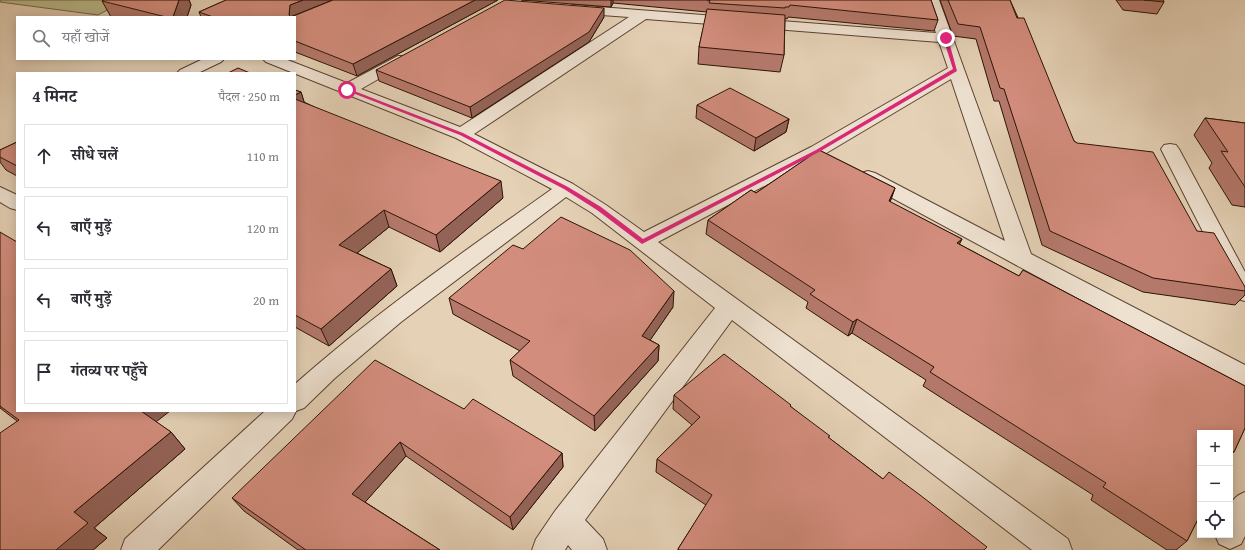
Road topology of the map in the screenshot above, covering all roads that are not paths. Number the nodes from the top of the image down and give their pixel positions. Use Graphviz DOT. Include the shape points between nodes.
graph roads {
  1 [pos="932,0"];
  2 [pos="558,8"];
  3 [pos="642,15"];
  4 [pos="946,38"];
  5 [pos="415,52"];
  6 [pos="214,60"];
  7 [pos="273,60"];
  8 [pos="955,70"];
  9 [pos="187,72"];
  10 [pos="347,90"];
  11 [pos="462,134"];
  12 [pos="1170,149"];
  13 [pos="818,151"];
  14 [pos="566,188"];
  15 [pos="0,193"];
  16 [pos="16,203"];
  17 [pos="642,242"];
  18 [pos="1022,259"];
  19 [pos="1239,268"];
  20 [pos="1245,294"];
  21 [pos="729,307"];
  22 [pos="1245,377"];
  23 [pos="300,388"];
  24 [pos="282,412"];
  25 [pos="1245,506"];
  26 [pos="566,521"];
  27 [pos="1233,529"];
  28 [pos="1228,538"];
  29 [pos="136,550"];
  30 [pos="547,550"];
  31 [pos="592,550"];
  32 [pos="1057,550"];
  33 [pos="1222,550"];
  1 -- 4 [label="street"];
  2 -- 3 [label="street"];
  3 -- 4 [label="street"];
  3 -- 11 [label="street"];
  4 -- 8 [label="street"];
  5 -- 10 [label="street"];
  6 -- 9 [label="street"];
  7 -- 10 [label="street"];
  8 -- 13 [label="street"];
  8 -- 18 [label="street"];
  10 -- 11 [label="street"];
  11 -- 14 [label="street"];
  12 -- 19 [label="street" via="1190,190"];
  13 -- 17 [label="street"];
  13 -- 18 [label="street"];
  14 -- 17 [label="street"];
  14 -- 23 [label="street"];
  15 -- 16 [label="street"];
  17 -- 21 [label="street"];
  18 -- 22 [label="street"];
  19 -- 20 [label="street"];
  21 -- 26 [label="street"];
  21 -- 32 [label="street"];
  24 -- 29 [label="street"];
  25 -- 27 [label="street"];
  26 -- 30 [label="street"];
  26 -- 31 [label="street"];
  28 -- 33 [label="street"];
}
